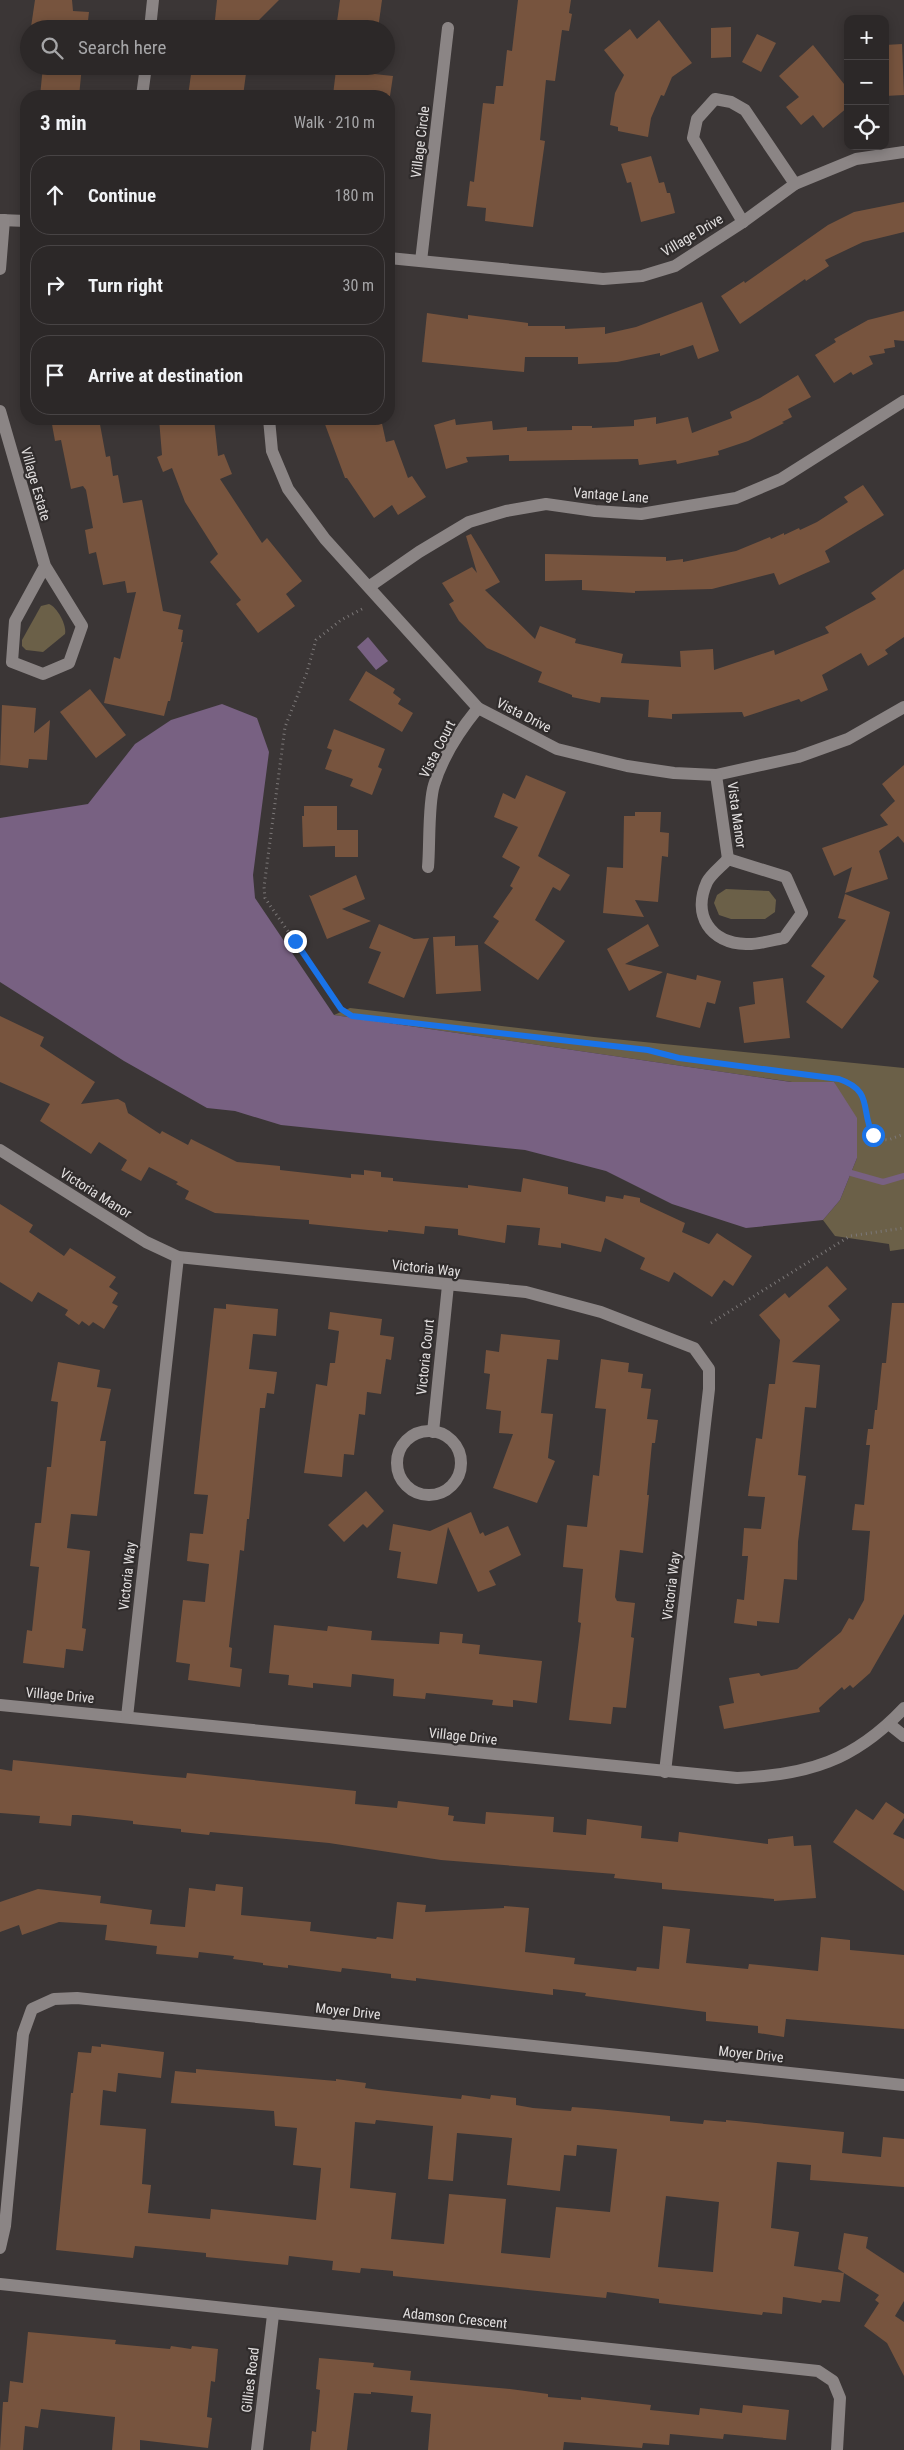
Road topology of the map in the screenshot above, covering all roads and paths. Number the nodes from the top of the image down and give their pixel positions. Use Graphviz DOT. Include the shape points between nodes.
graph roads {
  1 [pos="153,0"];
  2 [pos="151,20"];
  3 [pos="448,28"];
  4 [pos="145,75"];
  5 [pos="143,90"];
  6 [pos="904,152"];
  7 [pos="795,184"];
  8 [pos="2,220"];
  9 [pos="20,221"];
  10 [pos="743,222"];
  11 [pos="395,258"];
  12 [pos="421,260"];
  13 [pos="0,269"];
  14 [pos="904,401"];
  15 [pos="0,411"];
  16 [pos="269,425"];
  17 [pos="45,566"];
  18 [pos="370,586"];
  19 [pos="362,609"];
  20 [pos="904,707"];
  21 [pos="478,708"];
  22 [pos="716,775"];
  23 [pos="728,859"];
  24 [pos="428,867"];
  25 [pos="904,1134"];
  26 [pos="0,1150"];
  27 [pos="904,1228"];
  28 [pos="178,1257"];
  29 [pos="448,1285"];
  30 [pos="711,1323"];
  31 [pos="433,1432"];
  32 [pos="0,1704"];
  33 [pos="904,1708"];
  34 [pos="127,1717"];
  35 [pos="889,1724"];
  36 [pos="904,1736"];
  37 [pos="665,1772"];
  38 [pos="904,2085"];
  39 [pos="0,2248"];
  40 [pos="0,2284"];
  41 [pos="273,2314"];
  42 [pos="257,2450"];
  43 [pos="837,2450"];
  1 -- 2 [label="street"];
  3 -- 12 [label="street, Village Circle"];
  4 -- 5 [label="street"];
  6 -- 7 [label="street, Village Drive" via="856,158"];
  7 -- 10 [label="street, Village Drive"];
  7 -- 10 [label="street" via="745,110 731,102 714,99 697,119 693,138"];
  8 -- 9 [label="street"];
  8 -- 13 [label="street"];
  10 -- 12 [label="street, Village Drive" via="675,266 642,276 603,279"];
  11 -- 12 [label="street, Village Drive"];
  14 -- 18 [label="street, Vantage Lane" via="781,479 736,498 641,514 546,504 506,511 469,522"];
  15 -- 17 [label="street, Village Estate"];
  16 -- 18 [label="street, Vista Drive" via="272,451 288,489 324,539"];
  17 -- 17 [label="street, Village Estate" via="15,621 12,662 43,674 69,663 82,626"];
  18 -- 21 [label="street, Vista Drive"];
  19 -- 25 [label="path" via="340,620 316,640 285,726 264,886 269,904 345,1013 362,1019 648,1050 679,1058 839,1079 860,1092 876,1139 888,1140"];
  20 -- 22 [label="street, Vista Drive" via="848,739 798,757"];
  21 -- 22 [label="street, Vista Drive" via="557,749 674,774"];
  21 -- 24 [label="street, Vista Court" via="466,722 433,786"];
  22 -- 23 [label="street, Vista Manor"];
  23 -- 23 [label="street, Vista Manor" via="708,881 701,903 706,926 719,938 746,944 784,938 802,913 786,877"];
  26 -- 28 [label="street, Victoria Manor" via="146,1242"];
  27 -- 30 [label="path" via="850,1236"];
  28 -- 29 [label="street, Victoria Way"];
  28 -- 34 [label="street, Victoria Way"];
  29 -- 31 [label="street, Victoria Court"];
  29 -- 37 [label="street, Victoria Way" via="526,1292 601,1312 694,1348 709,1369"];
  31 -- 31 [label="street" via="417,1433 407,1439 398,1457 397,1468 404,1482 422,1494 442,1492 451,1487 461,1470 457,1448 450,1439"];
  32 -- 34 [label="street, Village Drive"];
  33 -- 35 [label="street, Village Drive"];
  34 -- 37 [label="street, Village Drive"];
  35 -- 36 [label="street"];
  35 -- 37 [label="street, Village Drive" via="847,1755 788,1774 737,1778"];
  38 -- 39 [label="street, Moyer Drive" via="77,1998 54,1999 32,2009 23,2034 5,2226"];
  40 -- 41 [label="street, Adamson Crescent"];
  41 -- 42 [label="street, Gillies Road"];
  41 -- 43 [label="street, Adamson Crescent" via="818,2371 833,2381 840,2398"];
}
